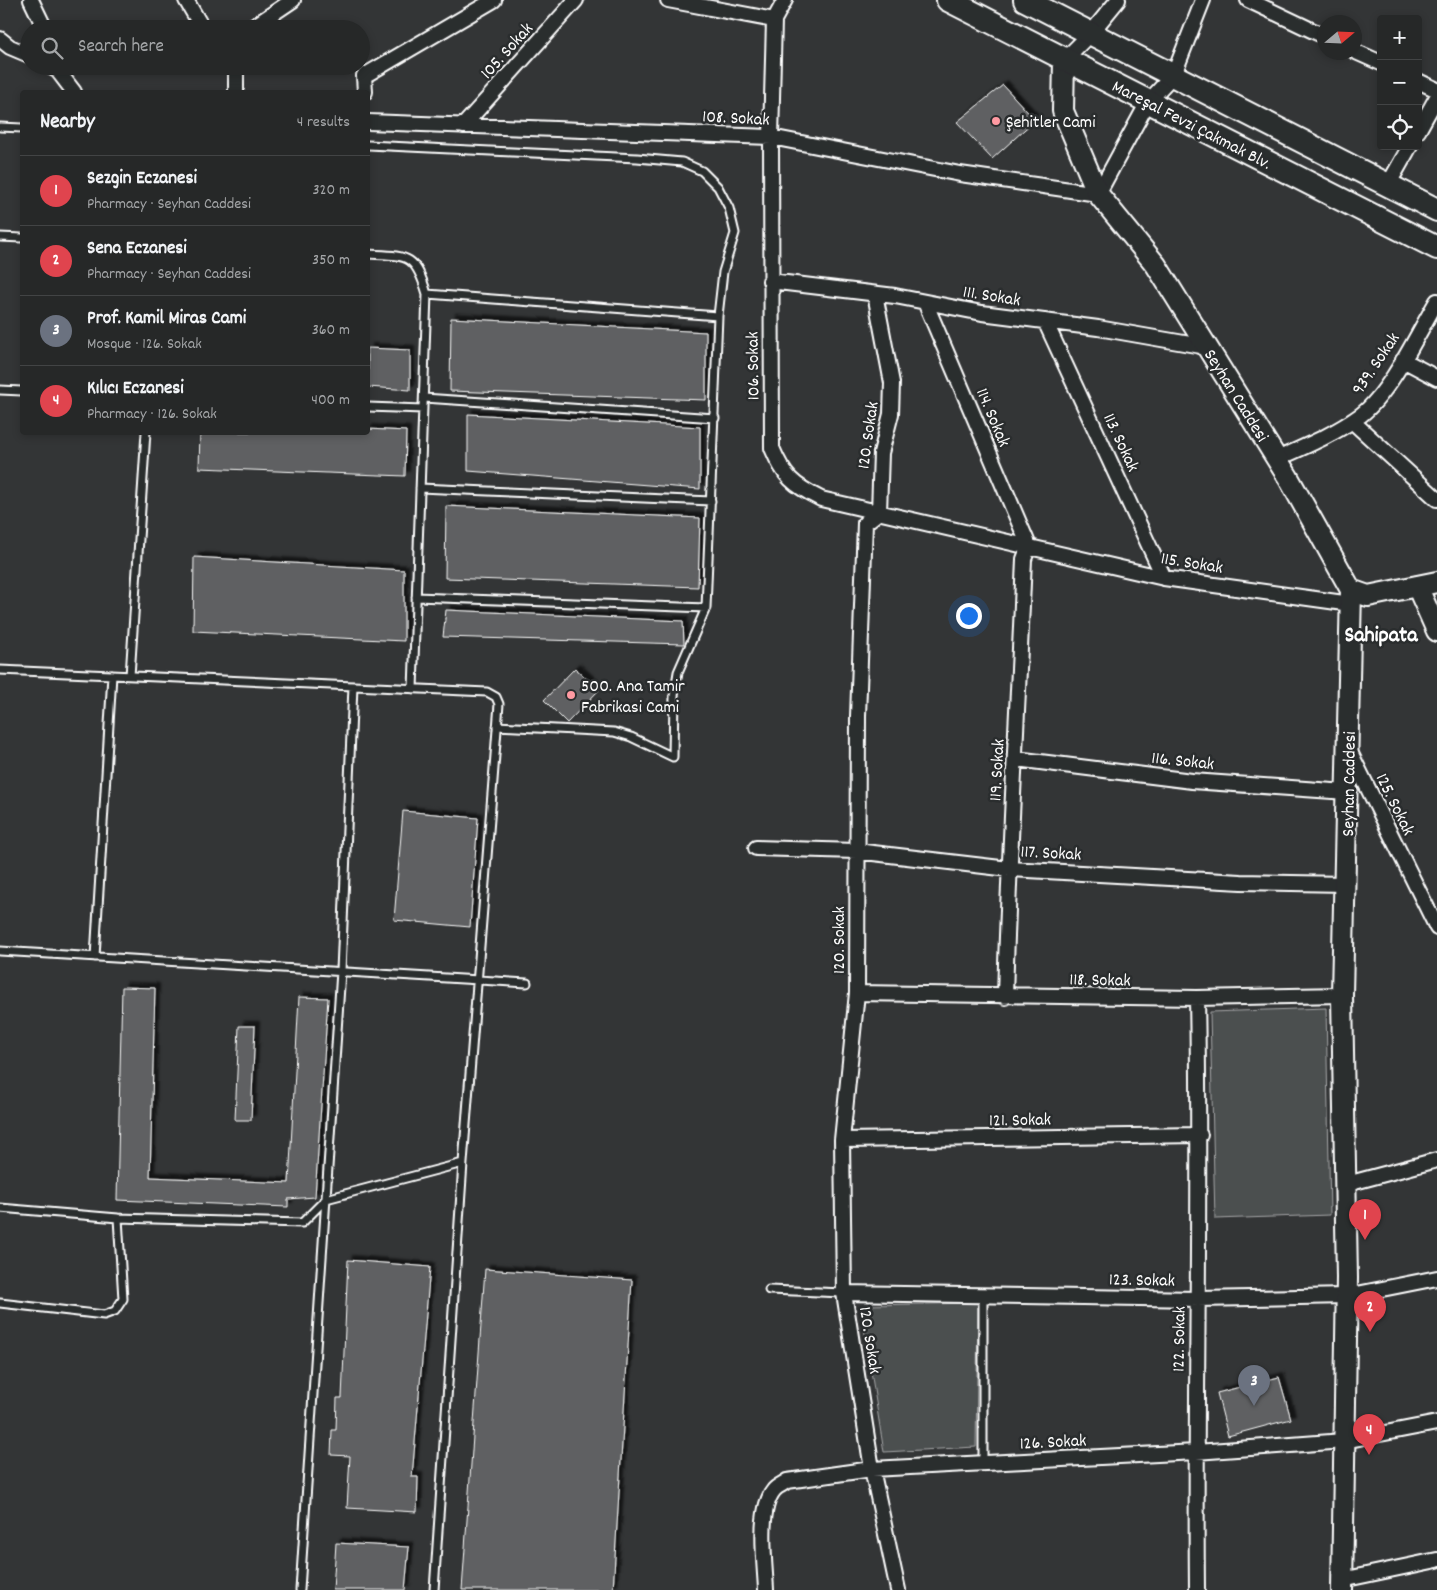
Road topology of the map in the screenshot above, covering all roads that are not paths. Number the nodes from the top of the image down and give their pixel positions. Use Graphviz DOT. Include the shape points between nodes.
graph roads {
  1 [pos="31,0"];
  2 [pos="186,0"];
  3 [pos="293,0"];
  4 [pos="494,0"];
  5 [pos="576,0"];
  6 [pos="668,0"];
  7 [pos="785,0"];
  8 [pos="948,0"];
  9 [pos="1026,0"];
  10 [pos="1118,0"];
  11 [pos="1203,0"];
  12 [pos="1248,0"];
  13 [pos="40,20"];
  14 [pos="198,20"];
  15 [pos="263,20"];
  16 [pos="774,20"];
  17 [pos="1091,32"];
  18 [pos="1317,33"];
  19 [pos="0,39"];
  20 [pos="20,51"];
  21 [pos="1362,55"];
  22 [pos="1064,60"];
  23 [pos="1377,61"];
  24 [pos="370,72"];
  25 [pos="1174,74"];
  26 [pos="61,75"];
  27 [pos="67,75"];
  28 [pos="236,75"];
  29 [pos="366,75"];
  30 [pos="1422,83"];
  31 [pos="74,90"];
  32 [pos="75,90"];
  33 [pos="236,90"];
  34 [pos="365,90"];
  35 [pos="1437,90"];
  36 [pos="1437,97"];
  37 [pos="1148,102"];
  38 [pos="370,121"];
  39 [pos="1422,124"];
  40 [pos="463,126"];
  41 [pos="0,127"];
  42 [pos="20,128"];
  43 [pos="771,137"];
  44 [pos="370,145"];
  45 [pos="1408,150"];
  46 [pos="1388,185"];
  47 [pos="1098,194"];
  48 [pos="1437,210"];
  49 [pos="0,237"];
  50 [pos="20,238"];
  51 [pos="1437,248"];
  52 [pos="370,254"];
  53 [pos="770,281"];
  54 [pos="427,294"];
  55 [pos="875,294"];
  56 [pos="1437,301"];
  57 [pos="925,302"];
  58 [pos="718,316"];
  59 [pos="1045,322"];
  60 [pos="1207,347"];
  61 [pos="1403,360"];
  62 [pos="1437,378"];
  63 [pos="0,390"];
  64 [pos="20,391"];
  65 [pos="424,398"];
  66 [pos="370,406"];
  67 [pos="423,409"];
  68 [pos="715,418"];
  69 [pos="1352,421"];
  70 [pos="146,435"];
  71 [pos="1276,459"];
  72 [pos="420,488"];
  73 [pos="1437,499"];
  74 [pos="711,501"];
  75 [pos="879,512"];
  76 [pos="1029,546"];
  77 [pos="1164,578"];
  78 [pos="1437,582"];
  79 [pos="1416,586"];
  80 [pos="416,597"];
  81 [pos="1351,597"];
  82 [pos="706,608"];
  83 [pos="1437,632"];
  84 [pos="0,670"];
  85 [pos="112,675"];
  86 [pos="130,676"];
  87 [pos="352,686"];
  88 [pos="413,689"];
  89 [pos="497,726"];
  90 [pos="1348,750"];
  91 [pos="1016,759"];
  92 [pos="1347,792"];
  93 [pos="756,848"];
  94 [pos="856,851"];
  95 [pos="1009,869"];
  96 [pos="1346,884"];
  97 [pos="1437,928"];
  98 [pos="0,951"];
  99 [pos="95,956"];
  100 [pos="340,971"];
  101 [pos="477,979"];
  102 [pos="526,982"];
  103 [pos="857,993"];
  104 [pos="1342,995"];
  105 [pos="1005,996"];
  106 [pos="1197,998"];
  107 [pos="1200,1135"];
  108 [pos="842,1140"];
  109 [pos="1437,1160"];
  110 [pos="463,1164"];
  111 [pos="1347,1184"];
  112 [pos="326,1199"];
  113 [pos="0,1208"];
  114 [pos="118,1218"];
  115 [pos="1437,1278"];
  116 [pos="769,1290"];
  117 [pos="844,1292"];
  118 [pos="983,1294"];
  119 [pos="1347,1296"];
  120 [pos="1198,1299"];
  121 [pos="0,1303"];
  122 [pos="1437,1423"];
  123 [pos="1344,1441"];
  124 [pos="1196,1452"];
  125 [pos="983,1463"];
  126 [pos="872,1469"];
  127 [pos="1437,1560"];
  128 [pos="1342,1585"];
  129 [pos="300,1590"];
  130 [pos="434,1590"];
  131 [pos="766,1590"];
  132 [pos="898,1590"];
  133 [pos="1197,1590"];
  1 -- 13 [label="street"];
  2 -- 14 [label="street"];
  3 -- 15 [label="street"];
  4 -- 24 [label="street"];
  5 -- 40 [label="street, 105. Sokak"];
  6 -- 16 [label="street"];
  7 -- 16 [label="street, 106. Sokak"];
  8 -- 22 [label="main road, Mareşal Fevzi Çakmak Blv."];
  9 -- 17 [label="main road, Mareşal Fevzi Çakmak Blv."];
  10 -- 17 [label="street"];
  11 -- 25 [label="street"];
  12 -- 18 [label="street"];
  16 -- 43 [label="street, 106. Sokak"];
  17 -- 22 [label="street"];
  17 -- 25 [label="main road, Mareşal Fevzi Çakmak Blv."];
  19 -- 20 [label="street"];
  21 -- 23 [label="street"];
  22 -- 37 [label="main road, Mareşal Fevzi Çakmak Blv."];
  22 -- 47 [label="main road, Seyhan Caddesi" via="1063,111"];
  25 -- 37 [label="street"];
  25 -- 46 [label="main road, Mareşal Fevzi Çakmak Blv."];
  26 -- 31 [label="street"];
  27 -- 32 [label="street"];
  28 -- 33 [label="street"];
  29 -- 34 [label="street"];
  30 -- 35 [label="street"];
  36 -- 39 [label="street"];
  37 -- 47 [label="street"];
  37 -- 51 [label="main road, Mareşal Fevzi Çakmak Blv."];
  38 -- 40 [label="street, 108. Sokak"];
  40 -- 43 [label="street, 108. Sokak"];
  41 -- 42 [label="lane"];
  43 -- 47 [label="street, 108. Sokak" via="960,174"];
  43 -- 53 [label="street, 106. Sokak"];
  44 -- 58 [label="lane" via="638,158 682,162 702,171 718,187 729,208 735,233 723,272"];
  45 -- 46 [label="street"];
  46 -- 48 [label="main road, Mareşal Fevzi Çakmak Blv."];
  47 -- 60 [label="main road, Seyhan Caddesi" via="1156,265"];
  49 -- 50 [label="lane"];
  52 -- 54 [label="lane" via="402,256 412,262 420,271"];
  53 -- 55 [label="street, 111. Sokak"];
  53 -- 75 [label="street, 106. Sokak" via="772,448 781,470 797,487 821,499"];
  54 -- 58 [label="lane"];
  54 -- 65 [label="lane"];
  55 -- 57 [label="street, 111. Sokak"];
  55 -- 75 [label="street, 120. Sokak" via="892,382 892,414 881,453"];
  56 -- 61 [label="street, 939. Sokak"];
  57 -- 59 [label="street, 111. Sokak"];
  57 -- 76 [label="street, 114. Sokak"];
  58 -- 68 [label="lane"];
  59 -- 60 [label="street, 111. Sokak"];
  59 -- 77 [label="street, 113. Sokak"];
  60 -- 71 [label="main road, Seyhan Caddesi"];
  61 -- 62 [label="street"];
  61 -- 69 [label="street, 939. Sokak" via="1382,392"];
  63 -- 64 [label="lane"];
  65 -- 67 [label="lane"];
  65 -- 68 [label="lane"];
  66 -- 67 [label="lane"];
  67 -- 72 [label="lane"];
  68 -- 74 [label="lane"];
  69 -- 71 [label="street, 939. Sokak" via="1325,438"];
  69 -- 73 [label="street"];
  70 -- 86 [label="lane"];
  71 -- 81 [label="main road, Seyhan Caddesi"];
  72 -- 74 [label="lane"];
  72 -- 80 [label="lane"];
  74 -- 82 [label="lane"];
  75 -- 76 [label="street, 106. Sokak"];
  75 -- 94 [label="street, 120. Sokak" via="865,522"];
  76 -- 77 [label="street, 115. Sokak"];
  76 -- 91 [label="street, 119. Sokak" via="1024,559"];
  77 -- 81 [label="street, 115. Sokak"];
  78 -- 79 [label="main road"];
  79 -- 81 [label="main road"];
  79 -- 83 [label="main road"];
  80 -- 82 [label="lane"];
  80 -- 88 [label="lane"];
  81 -- 90 [label="main road, Seyhan Caddesi"];
  82 -- 89 [label="lane" via="678,672 672,756 614,732"];
  84 -- 85 [label="lane"];
  85 -- 86 [label="lane"];
  85 -- 99 [label="lane"];
  86 -- 87 [label="lane"];
  87 -- 88 [label="lane"];
  87 -- 100 [label="lane"];
  88 -- 89 [label="lane" via="487,692 496,697 499,704"];
  89 -- 101 [label="lane"];
  90 -- 92 [label="main road, Seyhan Caddesi"];
  90 -- 97 [label="street, 125. Sokak"];
  91 -- 92 [label="street, 116. Sokak" via="1192,781"];
  91 -- 95 [label="street, 119. Sokak"];
  92 -- 96 [label="main road, Seyhan Caddesi"];
  93 -- 94 [label="street, 117. Sokak"];
  94 -- 95 [label="street, 117. Sokak"];
  94 -- 103 [label="street, 120. Sokak"];
  95 -- 96 [label="street, 117. Sokak" via="1241,882"];
  95 -- 105 [label="street, 119. Sokak"];
  96 -- 104 [label="main road, Seyhan Caddesi"];
  98 -- 99 [label="lane"];
  99 -- 100 [label="lane"];
  100 -- 101 [label="lane"];
  100 -- 112 [label="lane"];
  101 -- 102 [label="lane"];
  101 -- 110 [label="lane"];
  103 -- 105 [label="street, 118. Sokak"];
  103 -- 108 [label="street, 120. Sokak"];
  104 -- 106 [label="street, 118. Sokak"];
  104 -- 111 [label="main road, Seyhan Caddesi"];
  105 -- 106 [label="street, 118. Sokak"];
  106 -- 107 [label="street, 122. Sokak"];
  107 -- 108 [label="street, 121. Sokak"];
  107 -- 120 [label="street, 122. Sokak"];
  108 -- 117 [label="street, 120. Sokak"];
  109 -- 111 [label="street"];
  110 -- 112 [label="lane"];
  110 -- 130 [label="lane"];
  111 -- 119 [label="main road, Seyhan Caddesi"];
  112 -- 114 [label="lane" via="302,1223"];
  112 -- 129 [label="lane"];
  113 -- 114 [label="lane"];
  114 -- 121 [label="lane" via="123,1299 115,1312 104,1314"];
  115 -- 119 [label="street, 123. Sokak"];
  116 -- 117 [label="lane"];
  117 -- 118 [label="street, 123. Sokak"];
  117 -- 126 [label="street, 120. Sokak"];
  118 -- 120 [label="street, 123. Sokak"];
  118 -- 125 [label="lane"];
  119 -- 120 [label="street, 123. Sokak"];
  119 -- 123 [label="main road, Seyhan Caddesi"];
  120 -- 124 [label="street, 122. Sokak"];
  122 -- 123 [label="street, 126. Sokak"];
  123 -- 124 [label="street, 126. Sokak"];
  123 -- 128 [label="main road, Seyhan Caddesi"];
  124 -- 125 [label="street, 126. Sokak"];
  124 -- 133 [label="street, 122. Sokak"];
  125 -- 126 [label="street, 126. Sokak"];
  126 -- 131 [label="street, 126. Sokak" via="787,1481 775,1488 768,1499 764,1517"];
  126 -- 132 [label="street, 120. Sokak"];
  127 -- 128 [label="street"];
}
